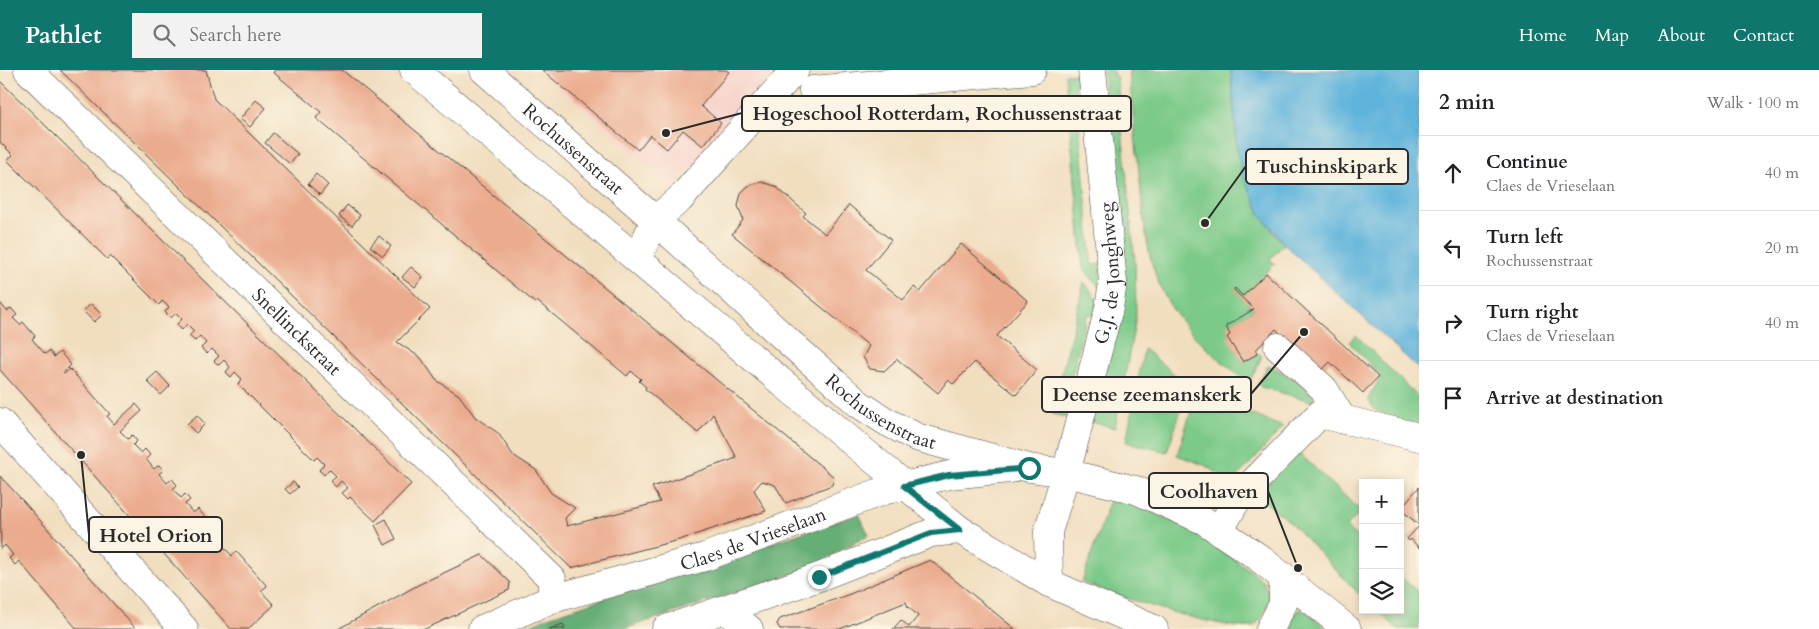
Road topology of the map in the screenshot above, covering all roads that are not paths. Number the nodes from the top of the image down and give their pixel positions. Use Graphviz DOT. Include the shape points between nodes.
graph roads {
  1 [pos="28,70"];
  2 [pos="414,70"];
  3 [pos="484,70"];
  4 [pos="795,70"];
  5 [pos="1032,70"];
  6 [pos="1092,70"];
  7 [pos="813,90"];
  8 [pos="655,220"];
  9 [pos="637,259"];
  10 [pos="1278,347"];
  11 [pos="1343,420"];
  12 [pos="0,422"];
  13 [pos="1419,437"];
  14 [pos="1029,468"];
  15 [pos="1066,473"];
  16 [pos="904,486"];
  17 [pos="960,530"];
  18 [pos="1219,531"];
  19 [pos="1283,576"];
  20 [pos="1049,583"];
  21 [pos="552,599"];
  22 [pos="726,610"];
  23 [pos="184,629"];
  24 [pos="482,629"];
  25 [pos="666,629"];
  26 [pos="749,629"];
  27 [pos="1154,629"];
  28 [pos="1270,629"];
  29 [pos="1347,629"];
  1 -- 21 [label="street, Snellinckstraat" via="552,579"];
  2 -- 9 [label="street, Rochussenstraat"];
  3 -- 8 [label="street, Rochussenstraat"];
  4 -- 8 [label="street" via="680,199"];
  5 -- 7 [label="street"];
  6 -- 15 [label="street, G.J. de Jonghweg" via="1113,282"];
  8 -- 9 [label="street"];
  8 -- 14 [label="street, Rochussenstraat" via="860,404 887,422 916,437"];
  9 -- 16 [label="street, Rochussenstraat"];
  10 -- 11 [label="street" via="1324,389"];
  11 -- 13 [label="street"];
  11 -- 18 [label="street" via="1320,414 1238,498"];
  12 -- 23 [label="street"];
  14 -- 15 [label="street, Rochussenstraat"];
  14 -- 16 [label="street, Claes de Vrieselaan" via="949,475"];
  15 -- 18 [label="street, Rochussenstraat" via="1136,490 1203,520"];
  15 -- 20 [label="street, G.J. de Jonghweg" via="1048,532"];
  16 -- 17 [label="street, Rochussenstraat"];
  16 -- 21 [label="street, Claes de Vrieselaan" via="704,557"];
  17 -- 20 [label="street, Rochussenstraat"];
  17 -- 22 [label="street" via="931,533"];
  18 -- 19 [label="street, Rochussenstraat"];
  19 -- 28 [label="street" via="1283,604"];
  19 -- 29 [label="street, Rochussenstraat"];
  20 -- 27 [label="street, Rochussenstraat"];
  21 -- 24 [label="street, Claes de Vrieselaan"];
  22 -- 25 [label="street"];
  22 -- 26 [label="street"];
}
